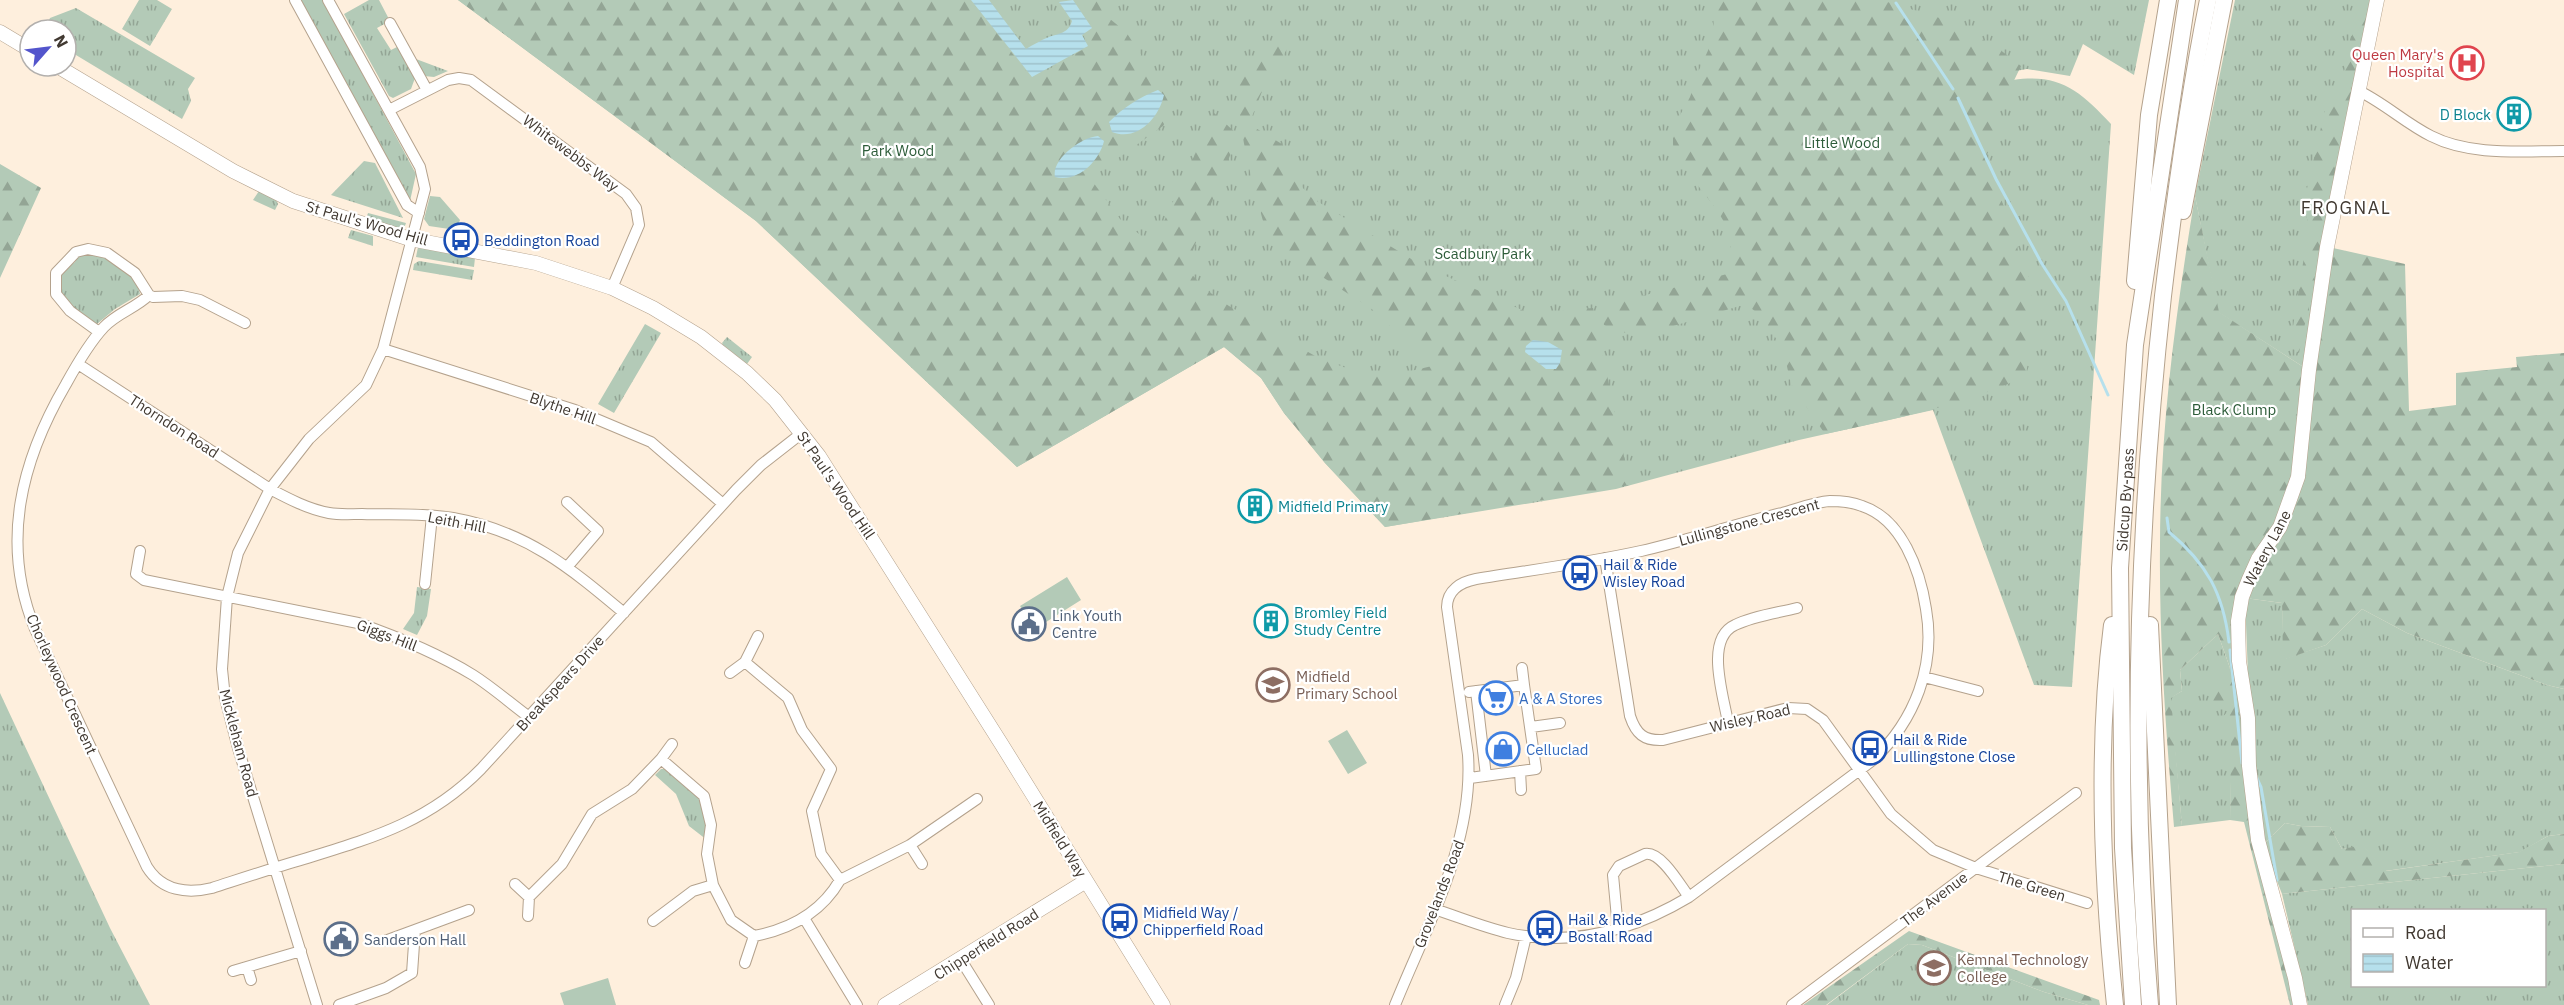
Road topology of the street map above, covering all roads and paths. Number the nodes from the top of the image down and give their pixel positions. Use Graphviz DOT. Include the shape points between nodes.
graph roads {
  1 [pos="295,0"];
  2 [pos="328,0"];
  3 [pos="2168,0"];
  4 [pos="2187,0"];
  5 [pos="2208,0"];
  6 [pos="2224,0"];
  7 [pos="2377,0"];
  8 [pos="390,23"];
  9 [pos="0,32"];
  10 [pos="18,43"];
  11 [pos="77,78"];
  12 [pos="427,90"];
  13 [pos="2357,90"];
  14 [pos="389,110"];
  15 [pos="2564,151"];
  16 [pos="419,213"];
  17 [pos="410,238"];
  18 [pos="612,288"];
  19 [pos="149,295"];
  20 [pos="245,323"];
  21 [pos="99,332"];
  22 [pos="2135,345"];
  23 [pos="383,349"];
  24 [pos="2156,361"];
  25 [pos="78,364"];
  26 [pos="802,434"];
  27 [pos="270,489"];
  28 [pos="567,502"];
  29 [pos="723,504"];
  30 [pos="432,516"];
  31 [pos="2144,538"];
  32 [pos="141,551"];
  33 [pos="1605,558"];
  34 [pos="568,566"];
  35 [pos="2120,568"];
  36 [pos="425,584"];
  37 [pos="227,597"];
  38 [pos="1447,600"];
  39 [pos="1797,608"];
  40 [pos="624,613"];
  41 [pos="758,636"];
  42 [pos="745,662"];
  43 [pos="1522,668"];
  44 [pos="730,673"];
  45 [pos="957,673"];
  46 [pos="1924,677"];
  47 [pos="1524,685"];
  48 [pos="1978,691"];
  49 [pos="1476,692"];
  50 [pos="1460,693"];
  51 [pos="529,717"];
  52 [pos="1560,723"];
  53 [pos="1728,723"];
  54 [pos="1531,727"];
  55 [pos="672,744"];
  56 [pos="661,759"];
  57 [pos="1520,771"];
  58 [pos="1860,771"];
  59 [pos="1486,776"];
  60 [pos="1470,778"];
  61 [pos="1521,790"];
  62 [pos="2076,793"];
  63 [pos="977,800"];
  64 [pos="910,845"];
  65 [pos="922,864"];
  66 [pos="275,867"];
  67 [pos="1976,868"];
  68 [pos="840,880"];
  69 [pos="1086,881"];
  70 [pos="515,884"];
  71 [pos="713,885"];
  72 [pos="529,897"];
  73 [pos="1689,897"];
  74 [pos="2087,903"];
  75 [pos="1434,909"];
  76 [pos="469,910"];
  77 [pos="528,916"];
  78 [pos="804,918"];
  79 [pos="652,921"];
  80 [pos="1618,929"];
  81 [pos="415,930"];
  82 [pos="754,936"];
  83 [pos="1526,936"];
  84 [pos="385,941"];
  85 [pos="301,951"];
  86 [pos="961,960"];
  87 [pos="745,963"];
  88 [pos="247,967"];
  89 [pos="233,971"];
  90 [pos="251,980"];
  91 [pos="317,1005"];
  92 [pos="339,1005"];
  93 [pos="857,1005"];
  94 [pos="885,1005"];
  95 [pos="989,1005"];
  96 [pos="1163,1005"];
  97 [pos="1395,1005"];
  98 [pos="1505,1005"];
  99 [pos="1792,1005"];
  100 [pos="2115,1005"];
  101 [pos="2133,1005"];
  102 [pos="2150,1005"];
  103 [pos="2168,1005"];
  104 [pos="2300,1005"];
  1 -- 16 [label="street" via="407,205"];
  2 -- 14 [label="street"];
  3 -- 22 [label="highway" via="2148,127 2135,270"];
  4 -- 22 [label="highway, Sidcup By-pass"];
  5 -- 24 [label="highway, Sidcup By-pass" via="2177,175"];
  6 -- 24 [label="highway"];
  7 -- 13 [label="street, Watery Lane"];
  8 -- 12 [label="street"];
  9 -- 10 [label="street"];
  11 -- 17 [label="street, St Paul's Wood Hill" via="233,171 293,201"];
  12 -- 14 [label="street, Whitewebbs Way"];
  12 -- 18 [label="street, Whitewebbs Way" via="453,78 476,83 630,198 639,225"];
  13 -- 15 [label="street" via="2444,142 2492,150"];
  13 -- 104 [label="street, Watery Lane" via="2327,247 2298,477 2280,527 2249,579 2238,621 2258,840"];
  14 -- 16 [label="street" via="423,174 425,189"];
  16 -- 17 [label="street"];
  17 -- 18 [label="street, St Paul's Wood Hill" via="536,263"];
  17 -- 23 [label="street, Mickleham Road"];
  18 -- 26 [label="street, St Paul's Wood Hill" via="674,320 722,352 775,400"];
  19 -- 20 [label="street" via="200,300"];
  19 -- 21 [label="street"];
  19 -- 21 [label="street" via="135,273 107,253 88,249 76,252 56,273 56,294 70,311"];
  21 -- 25 [label="street, Chorleywood Crescent"];
  22 -- 35 [label="highway, Sidcup By-pass"];
  23 -- 27 [label="street, Mickleham Road" via="366,385 309,439"];
  23 -- 29 [label="street, Blythe Hill" via="575,411 651,442"];
  24 -- 31 [label="highway, Sidcup By-pass"];
  25 -- 27 [label="street, Thorndon Road"];
  25 -- 66 [label="street, Chorleywood Crescent" via="38,438 21,492 18,553 31,620 151,874 169,886 196,891"];
  26 -- 29 [label="street, Breakspears Drive" via="761,465"];
  26 -- 45 [label="street, St Paul's Wood Hill"];
  27 -- 30 [label="street, Leith Hill" via="296,503 330,513"];
  27 -- 37 [label="street, Mickleham Road" via="238,553"];
  28 -- 34 [label="street" via="598,531"];
  29 -- 40 [label="street, Breakspears Drive"];
  30 -- 34 [label="street, Leith Hill" via="499,530"];
  30 -- 36 [label="street"];
  31 -- 102 [label="highway, Sidcup By-pass" via="2139,761"];
  31 -- 103 [label="highway"];
  32 -- 37 [label="street, Giggs Hill" via="136,574 144,580"];
  33 -- 38 [label="street, Lullingstone Crescent" via="1466,581"];
  33 -- 46 [label="street, Lullingstone Crescent" via="1818,503 1840,501 1864,507 1883,518 1900,537 1917,576 1929,634"];
  33 -- 53 [label="street, Wisley Road" via="1634,728 1641,736 1663,740"];
  34 -- 40 [label="street, Leith Hill"];
  35 -- 100 [label="highway" via="2109,657 2103,799 2108,943"];
  35 -- 101 [label="highway, Sidcup By-pass" via="2123,848"];
  37 -- 51 [label="street, Giggs Hill" via="358,623 405,640 474,675"];
  37 -- 66 [label="street, Mickleham Road" via="222,669 225,698"];
  38 -- 50 [label="street, Grovelands Road"];
  39 -- 53 [label="street" via="1735,624 1719,640 1717,658"];
  40 -- 51 [label="street, Breakspears Drive"];
  41 -- 42 [label="street"];
  42 -- 44 [label="street"];
  42 -- 68 [label="street" via="788,699 802,730 831,769 812,811 821,854"];
  43 -- 47 [label="street"];
  45 -- 69 [label="street, Midfield Way"];
  46 -- 48 [label="street"];
  46 -- 58 [label="street, Lullingstone Crescent" via="1900,730"];
  47 -- 49 [label="street"];
  47 -- 54 [label="street"];
  49 -- 50 [label="street"];
  49 -- 59 [label="street"];
  50 -- 60 [label="street, Grovelands Road"];
  51 -- 66 [label="street, Breakspears Drive" via="470,780 424,814 387,833"];
  52 -- 54 [label="street"];
  53 -- 58 [label="street, Wisley Road" via="1788,708 1807,709 1823,720"];
  54 -- 57 [label="street" via="1536,769"];
  55 -- 56 [label="street"];
  56 -- 71 [label="street" via="704,796 711,825 707,855"];
  56 -- 72 [label="street" via="632,789 592,814 562,864"];
  57 -- 59 [label="street"];
  57 -- 61 [label="street"];
  58 -- 67 [label="street, Wisley Road" via="1891,814 1933,850"];
  58 -- 73 [label="street, Lullingstone Crescent"];
  59 -- 60 [label="street"];
  60 -- 75 [label="street, Grovelands Road" via="1462,833"];
  62 -- 67 [label="street, The Avenue"];
  63 -- 64 [label="street"];
  64 -- 65 [label="street"];
  64 -- 68 [label="street"];
  66 -- 85 [label="street, Mickleham Road"];
  67 -- 74 [label="street, The Green"];
  67 -- 99 [label="street, The Avenue"];
  68 -- 78 [label="street" via="830,897"];
  69 -- 86 [label="street, Chipperfield Road"];
  69 -- 96 [label="street, Midfield Way"];
  70 -- 72 [label="street"];
  71 -- 79 [label="street" via="693,891"];
  71 -- 82 [label="street" via="731,920"];
  72 -- 77 [label="street"];
  73 -- 80 [label="street, Lullingstone Crescent"];
  73 -- 80 [label="street" via="1658,857 1645,854 1619,866 1613,874"];
  75 -- 83 [label="street, Lullingstone Crescent"];
  75 -- 97 [label="street, Grovelands Road"];
  76 -- 81 [label="street"];
  78 -- 82 [label="street" via="777,931"];
  78 -- 93 [label="street"];
  80 -- 83 [label="street, Lullingstone Crescent" via="1578,936"];
  81 -- 84 [label="street"];
  81 -- 92 [label="street" via="412,973 386,988"];
  82 -- 87 [label="street"];
  83 -- 98 [label="street"];
  85 -- 88 [label="street"];
  85 -- 91 [label="street, Mickleham Road"];
  86 -- 94 [label="street, Chipperfield Road"];
  86 -- 95 [label="street"];
  88 -- 89 [label="street"];
  88 -- 90 [label="street"];
}
